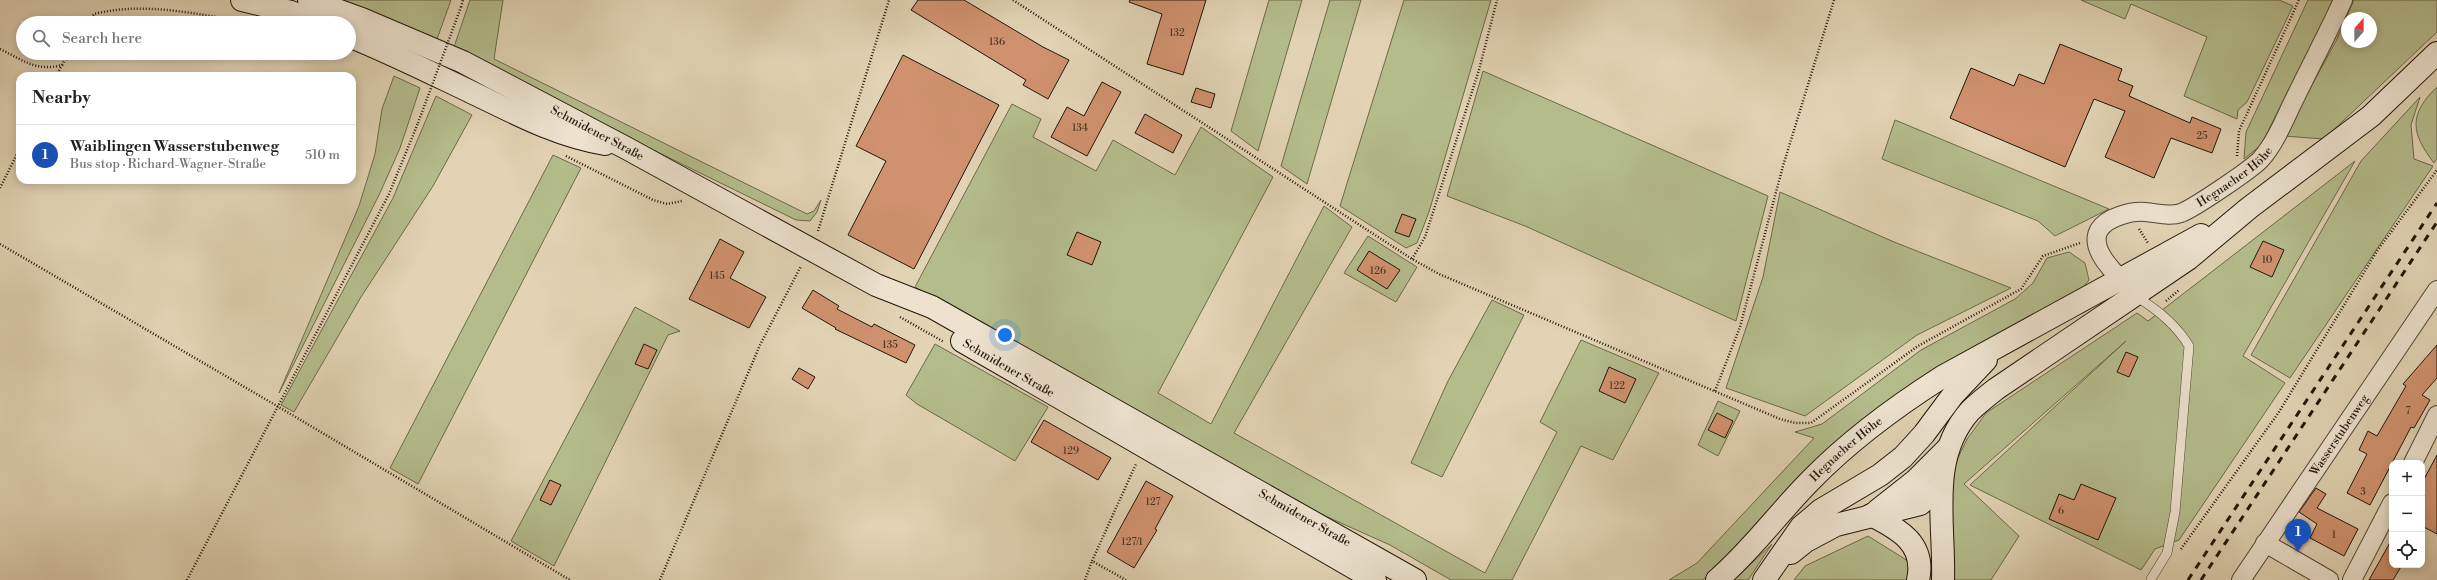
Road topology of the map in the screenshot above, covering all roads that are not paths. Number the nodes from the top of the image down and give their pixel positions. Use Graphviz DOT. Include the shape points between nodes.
graph roads {
  1 [pos="242,0"];
  2 [pos="309,0"];
  3 [pos="2343,0"];
  4 [pos="301,16"];
  5 [pos="354,16"];
  6 [pos="356,17"];
  7 [pos="356,39"];
  8 [pos="2437,53"];
  9 [pos="628,149"];
  10 [pos="2129,288"];
  11 [pos="2437,290"];
  12 [pos="1997,348"];
  13 [pos="2437,414"];
  14 [pos="1149,439"];
  15 [pos="1948,448"];
  16 [pos="2414,460"];
  17 [pos="1940,487"];
  18 [pos="2389,509"];
  19 [pos="1871,516"];
  20 [pos="2265,543"];
  21 [pos="1769,573"];
  22 [pos="2151,579"];
  23 [pos="1375,580"];
  24 [pos="1415,580"];
  25 [pos="1717,580"];
  26 [pos="1918,580"];
  27 [pos="1944,580"];
  28 [pos="2241,580"];
  29 [pos="2329,580"];
  30 [pos="2352,580"];
  1 -- 4 [label="main road"];
  2 -- 5 [label="main road, Schmidener Straße"];
  3 -- 10 [label="street, Hegnacher Höhe" via="2281,127 2261,159 2181,213 2165,216 2144,212 2129,214 2108,221 2099,230 2096,238 2101,254"];
  6 -- 9 [label="main road, Schmidener Straße" via="463,62"];
  7 -- 9 [label="main road" via="528,121 574,138"];
  8 -- 10 [label="main road, Hegnacher Höhe" via="2371,116 2249,208"];
  9 -- 14 [label="main road, Schmidener Straße" via="806,255 932,307"];
  10 -- 12 [label="main road, Hegnacher Höhe"];
  10 -- 15 [label="main road, Hegnacher Höhe" via="1970,411"];
  10 -- 22 [label="lane" via="2157,309 2183,335 2189,346 2176,512 2167,553"];
  11 -- 20 [label="street, Wasserstubenweg"];
  12 -- 21 [label="main road, Hegnacher Höhe" via="1953,395 1903,457 1880,475 1821,510 1801,527"];
  12 -- 25 [label="main road, Hegnacher Höhe" via="1942,377 1867,428 1811,480"];
  13 -- 16 [label="street"];
  14 -- 23 [label="main road, Schmidener Straße"];
  14 -- 24 [label="main road, Schmidener Straße"];
  15 -- 17 [label="main road, Hegnacher Höhe"];
  15 -- 19 [label="main road, Hegnacher Höhe" via="1915,481"];
  17 -- 19 [label="main road, Hegnacher Höhe" via="1920,504"];
  17 -- 27 [label="main road, Hegnacher Höhe"];
  18 -- 30 [label="street"];
  19 -- 21 [label="main road, Hegnacher Höhe" via="1836,525 1806,541"];
  19 -- 26 [label="main road" via="1894,527 1912,542 1921,566"];
  20 -- 28 [label="street, Wasserstubenweg"];
  20 -- 29 [label="street"];
}
